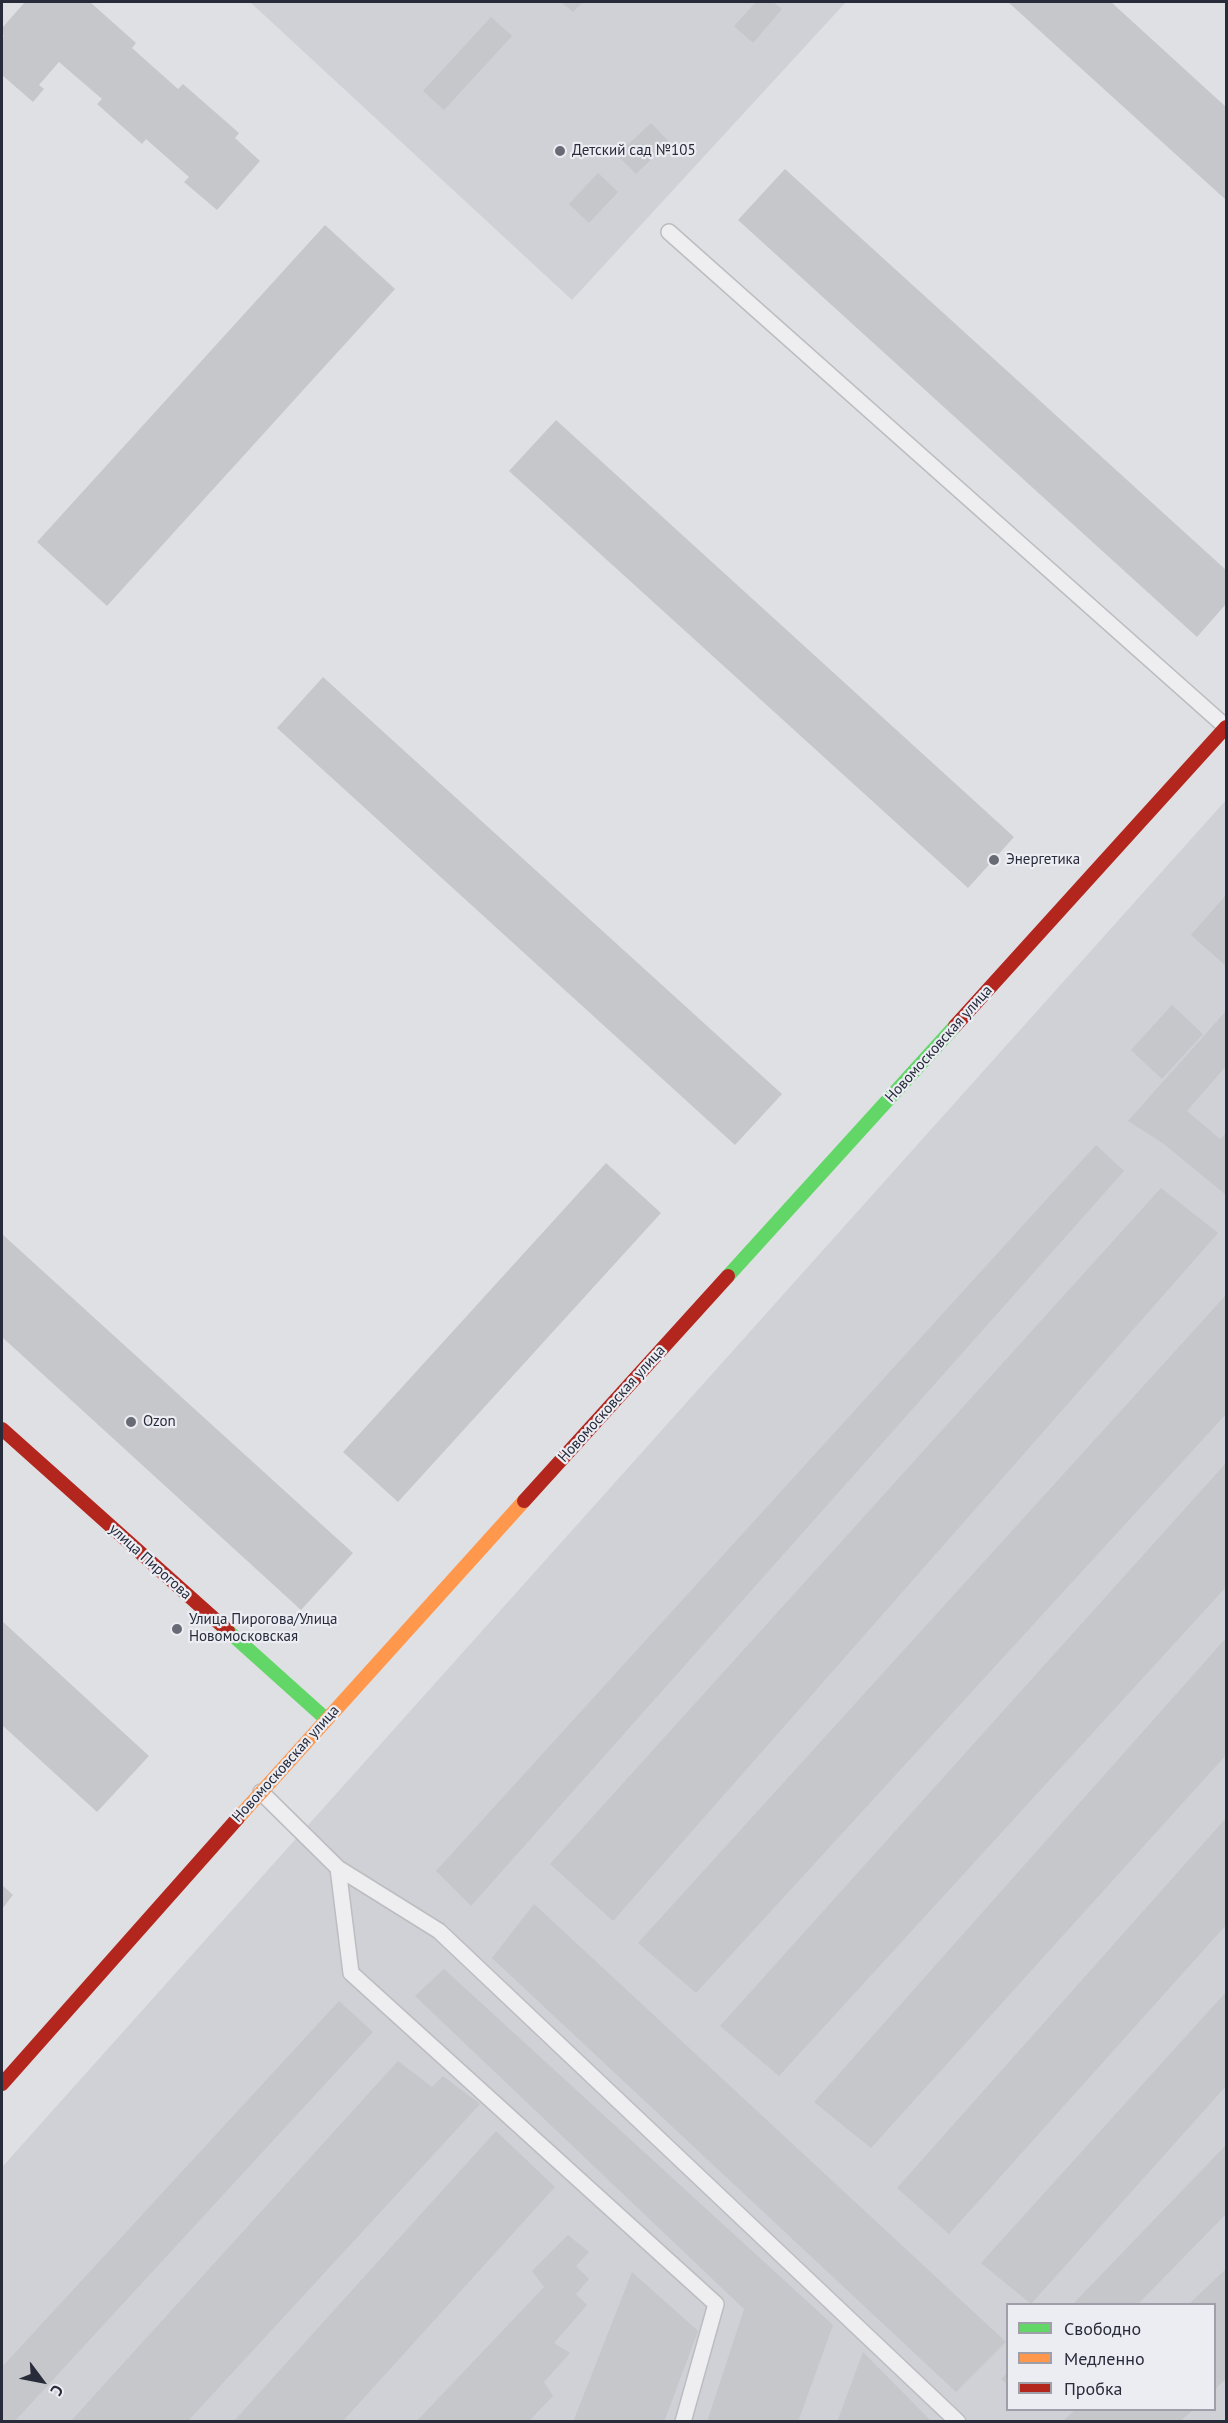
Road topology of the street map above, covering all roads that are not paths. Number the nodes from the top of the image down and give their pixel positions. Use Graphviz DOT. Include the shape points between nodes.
graph roads {
  1 [pos="669,232"];
  2 [pos="1226,727"];
  3 [pos="2,1429"];
  4 [pos="326,1719"];
  5 [pos="261,1792"];
  6 [pos="338,1868"];
  7 [pos="2,2084"];
  8 [pos="683,2421"];
  9 [pos="958,2421"];
  1 -- 2 [label="lane"];
  2 -- 4 [label="street, Новомосковская улица"];
  3 -- 4 [label="street, улица Пирогова"];
  4 -- 5 [label="street, Новомосковская улица"];
  5 -- 6 [label="lane"];
  5 -- 7 [label="street, Новомосковская улица"];
  6 -- 8 [label="lane" via="351,1972 716,2304"];
  6 -- 9 [label="lane" via="440,1931"];
}
